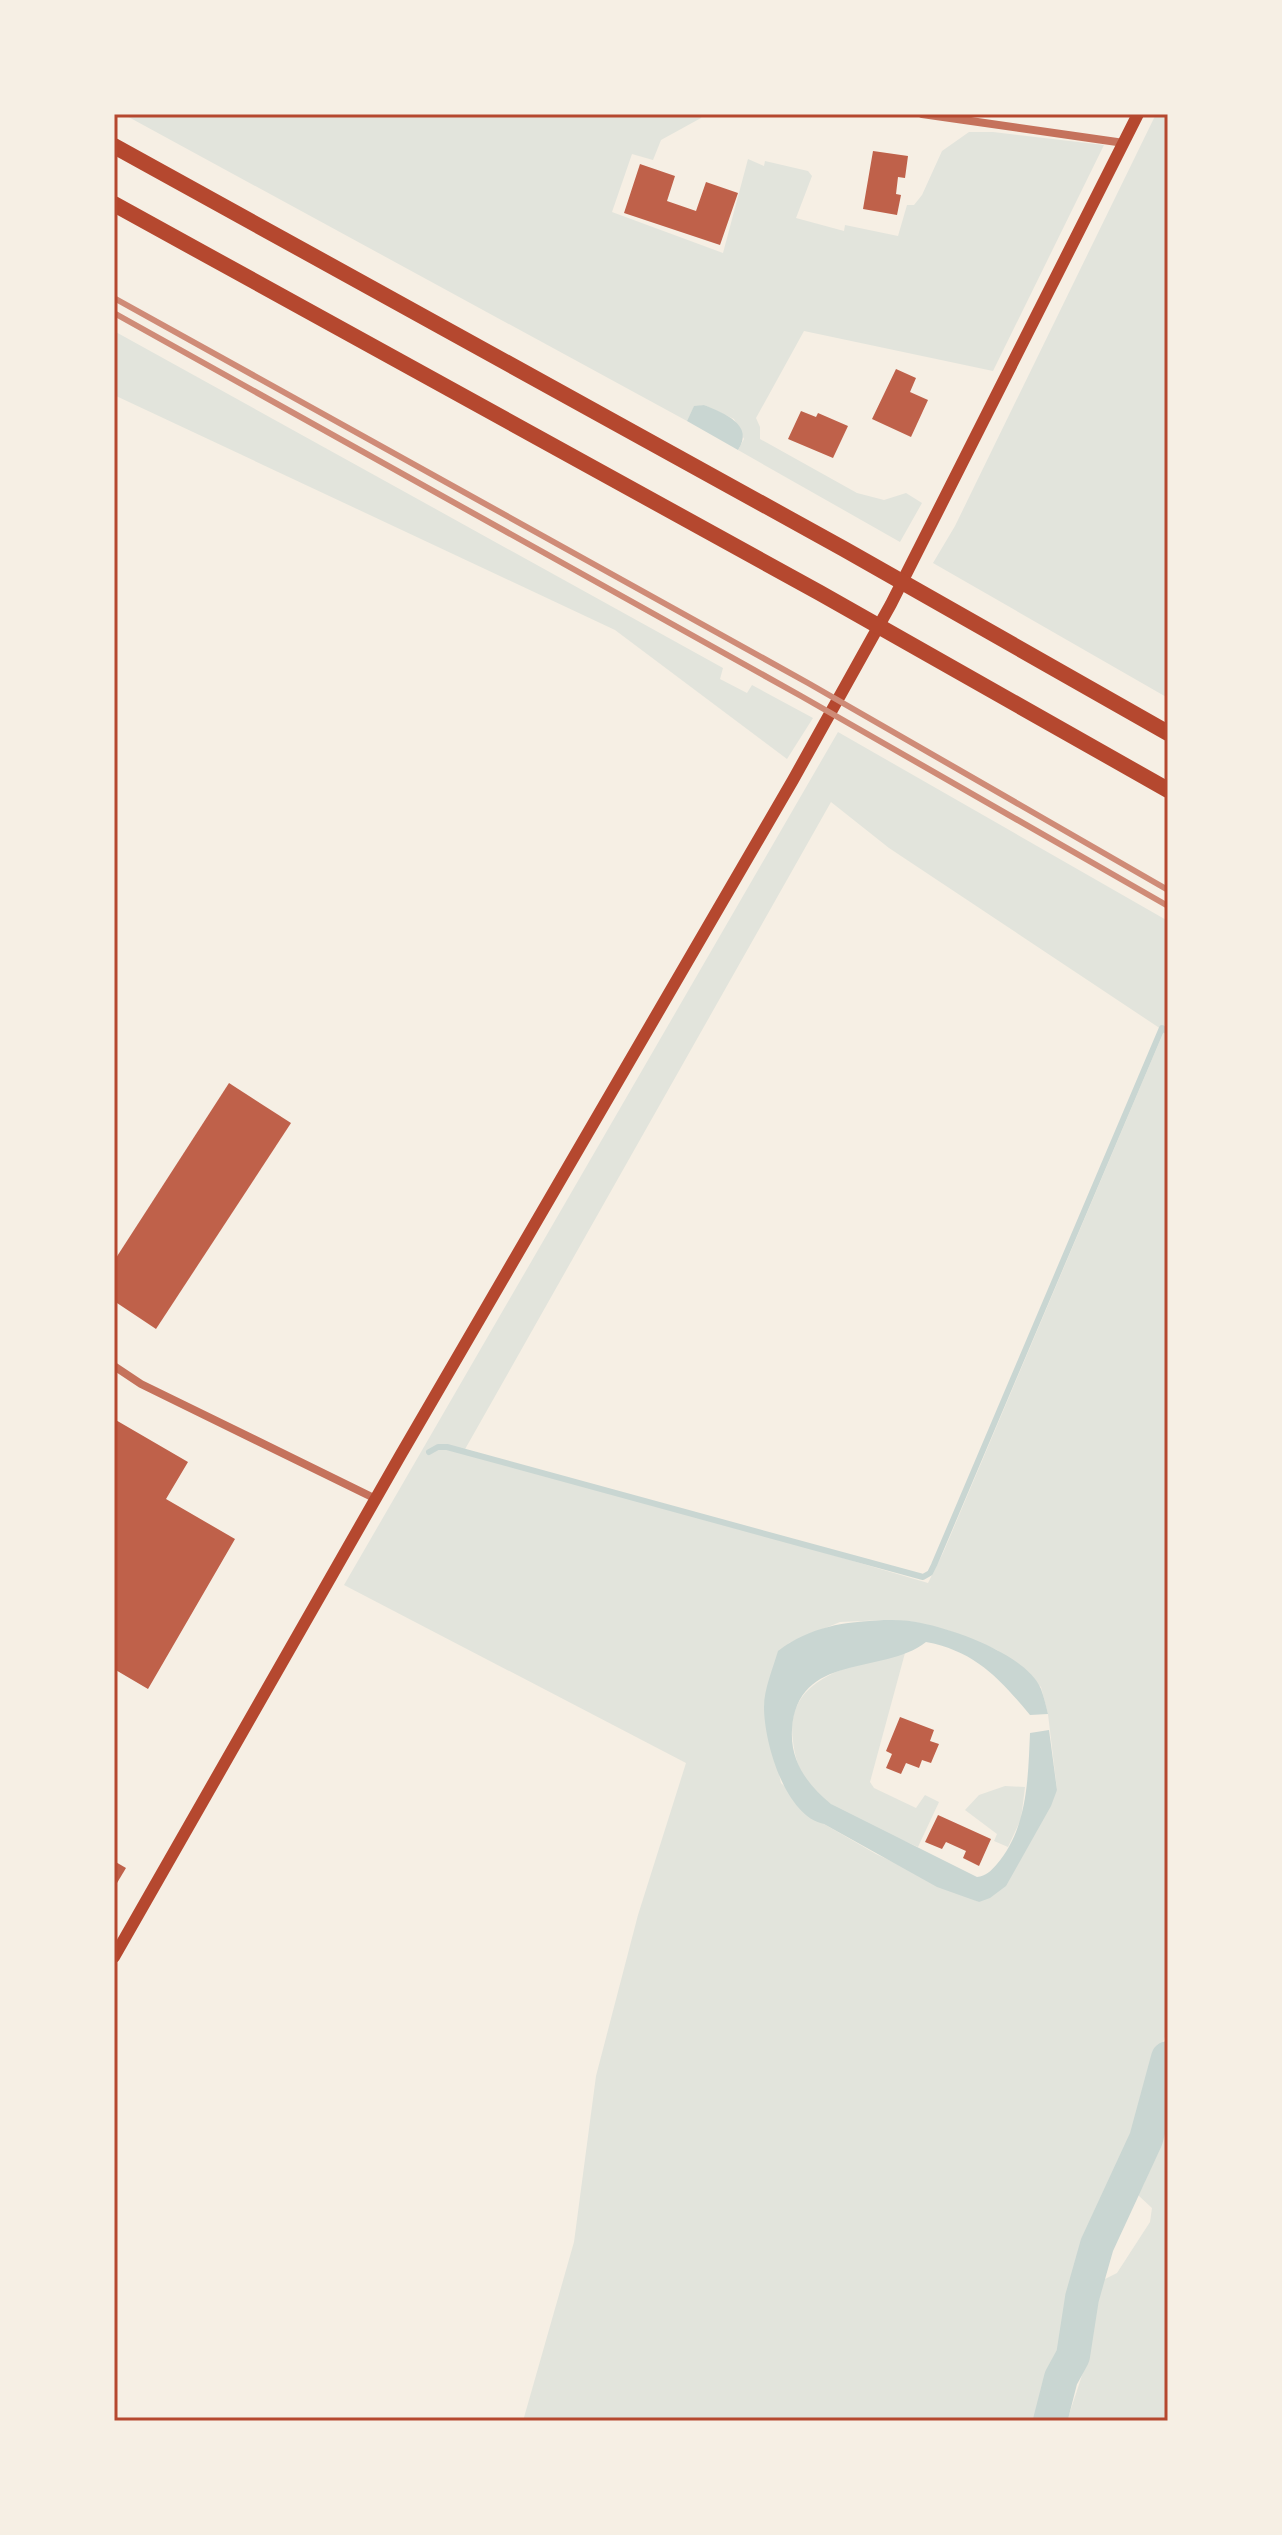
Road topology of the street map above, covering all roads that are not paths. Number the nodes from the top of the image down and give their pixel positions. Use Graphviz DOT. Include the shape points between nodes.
graph roads {
  1 [pos="922,114"];
  2 [pos="1138,114"];
  3 [pos="1124,143"];
  4 [pos="114,146"];
  5 [pos="114,204"];
  6 [pos="1168,733"];
  7 [pos="1168,790"];
  8 [pos="114,1366"];
  9 [pos="376,1499"];
  10 [pos="114,1957"];
  1 -- 3 [label="street"];
  2 -- 3 [label="main road"];
  3 -- 9 [label="main road" via="891,604"];
  4 -- 6 [label="highway"];
  5 -- 7 [label="highway"];
  8 -- 9 [label="street"];
  9 -- 10 [label="main road"];
}
